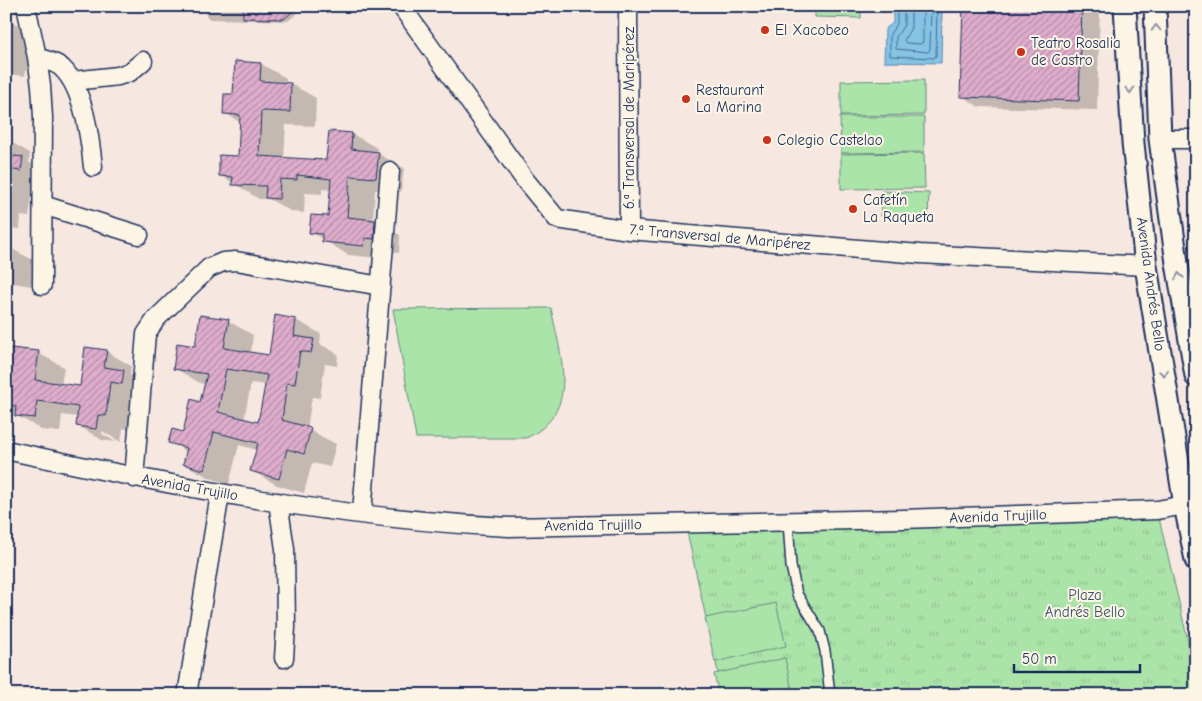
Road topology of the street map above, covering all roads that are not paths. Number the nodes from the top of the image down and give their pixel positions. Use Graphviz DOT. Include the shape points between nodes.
graph roads {
  1 [pos="26,6"];
  2 [pos="401,6"];
  3 [pos="628,6"];
  4 [pos="1125,6"];
  5 [pos="1155,6"];
  6 [pos="37,57"];
  7 [pos="142,61"];
  8 [pos="73,81"];
  9 [pos="1160,139"];
  10 [pos="1196,139"];
  11 [pos="93,167"];
  12 [pos="390,170"];
  13 [pos="43,205"];
  14 [pos="629,230"];
  15 [pos="139,235"];
  16 [pos="1146,266"];
  17 [pos="42,285"];
  18 [pos="380,286"];
  19 [pos="1195,372"];
  20 [pos="6,450"];
  21 [pos="134,478"];
  22 [pos="220,494"];
  23 [pos="278,502"];
  24 [pos="1185,505"];
  25 [pos="362,513"];
  26 [pos="788,521"];
  27 [pos="1196,560"];
  28 [pos="284,658"];
  29 [pos="187,695"];
  30 [pos="830,695"];
  1 -- 6 [label="street"];
  2 -- 14 [label="street, 7.ª Transversal de Maripérez" via="525,180 558,219"];
  3 -- 14 [label="street, 6.ª Transversal de Maripérez"];
  4 -- 16 [label="street, Avenida Andrés Bello, one-way" via="1133,142"];
  9 -- 5 [label="street, Avenida Andrés Bello, one-way"];
  6 -- 8 [label="street" via="60,66"];
  6 -- 13 [label="street" via="43,117"];
  7 -- 8 [label="street" via="130,72 118,76"];
  8 -- 11 [label="street" via="89,131"];
  9 -- 10 [label="street"];
  19 -- 9 [label="street, Avenida Andrés Bello, one-way"];
  12 -- 18 [label="street"];
  13 -- 15 [label="street"];
  13 -- 17 [label="street"];
  14 -- 16 [label="street, 7.ª Transversal de Maripérez" via="920,254"];
  16 -- 24 [label="street, Avenida Andrés Bello, one-way"];
  18 -- 21 [label="street" via="236,261 209,268 156,319 146,334"];
  18 -- 25 [label="street"];
  20 -- 21 [label="street, Avenida Trujillo"];
  21 -- 22 [label="street, Avenida Trujillo"];
  22 -- 23 [label="street, Avenida Trujillo"];
  22 -- 29 [label="street"];
  23 -- 25 [label="street, Avenida Trujillo"];
  23 -- 28 [label="street" via="285,549"];
  24 -- 26 [label="street, Avenida Trujillo" via="1157,510"];
  24 -- 27 [label="street, Avenida Andrés Bello"];
  25 -- 26 [label="street, Avenida Trujillo" via="509,526"];
  26 -- 30 [label="lane" via="791,566 797,594 820,630"];
}
